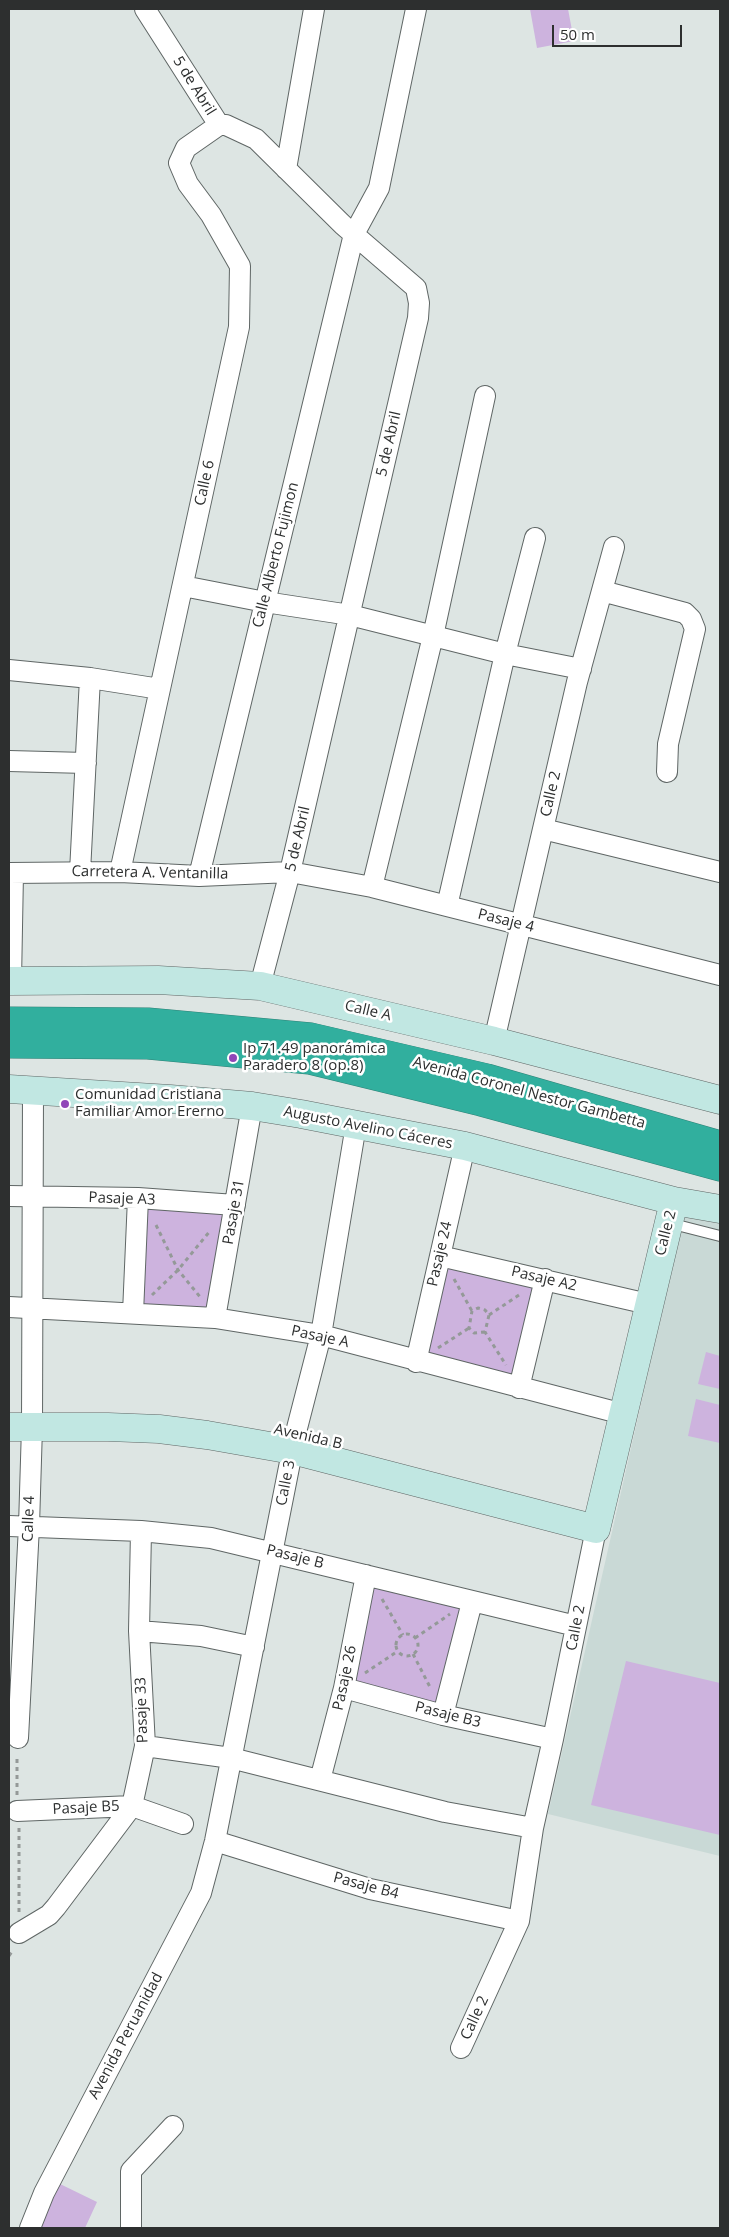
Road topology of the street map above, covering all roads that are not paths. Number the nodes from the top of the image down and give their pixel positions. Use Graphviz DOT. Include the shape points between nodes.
graph roads {
  1 [pos="145,9"];
  2 [pos="314,9"];
  3 [pos="416,9"];
  4 [pos="219,125"];
  5 [pos="286,169"];
  6 [pos="354,234"];
  7 [pos="485,396"];
  8 [pos="535,538"];
  9 [pos="614,548"];
  10 [pos="183,586"];
  11 [pos="602,591"];
  12 [pos="265,602"];
  13 [pos="350,615"];
  14 [pos="433,636"];
  15 [pos="505,654"];
  16 [pos="581,669"];
  17 [pos="9,670"];
  18 [pos="90,678"];
  19 [pos="160,689"];
  20 [pos="9,761"];
  21 [pos="86,763"];
  22 [pos="667,772"];
  23 [pos="543,829"];
  24 [pos="80,872"];
  25 [pos="120,872"];
  26 [pos="290,872"];
  27 [pos="720,872"];
  28 [pos="11,873"];
  29 [pos="198,876"];
  30 [pos="372,887"];
  31 [pos="447,906"];
  32 [pos="520,925"];
  33 [pos="720,975"];
  34 [pos="10,981"];
  35 [pos="260,986"];
  36 [pos="9,1021"];
  37 [pos="494,1041"];
  38 [pos="9,1044"];
  39 [pos="21,1089"];
  40 [pos="720,1100"];
  41 [pos="252,1106"];
  42 [pos="356,1125"];
  43 [pos="720,1145"];
  44 [pos="465,1146"];
  45 [pos="720,1168"];
  46 [pos="9,1196"];
  47 [pos="32,1197"];
  48 [pos="138,1198"];
  49 [pos="236,1205"];
  50 [pos="720,1209"];
  51 [pos="671,1212"];
  52 [pos="720,1236"];
  53 [pos="445,1263"];
  54 [pos="545,1279"];
  55 [pos="648,1304"];
  56 [pos="9,1307"];
  57 [pos="34,1307"];
  58 [pos="209,1310"];
  59 [pos="133,1313"];
  60 [pos="321,1335"];
  61 [pos="416,1362"];
  62 [pos="519,1388"];
  63 [pos="623,1414"];
  64 [pos="20,1418"];
  65 [pos="294,1441"];
  66 [pos="598,1520"];
  67 [pos="9,1526"];
  68 [pos="29,1526"];
  69 [pos="141,1531"];
  70 [pos="272,1551"];
  71 [pos="366,1576"];
  72 [pos="464,1606"];
  73 [pos="576,1626"];
  74 [pos="139,1631"];
  75 [pos="254,1646"];
  76 [pos="344,1688"];
  77 [pos="443,1715"];
  78 [pos="18,1738"];
  79 [pos="554,1739"];
  80 [pos="145,1746"];
  81 [pos="231,1758"];
  82 [pos="320,1780"];
  83 [pos="132,1806"];
  84 [pos="16,1811"];
  85 [pos="183,1824"];
  86 [pos="533,1828"];
  87 [pos="215,1841"];
  88 [pos="519,1921"];
  89 [pos="19,1934"];
  90 [pos="461,2048"];
  91 [pos="173,2126"];
  92 [pos="30,2228"];
  93 [pos="131,2228"];
  1 -- 4 [label="street, 5 de Abril"];
  2 -- 5 [label="street"];
  3 -- 6 [label="street, Calle Alberto Fujimon" via="379,188"];
  4 -- 5 [label="street, 5 de Abril" via="256,139"];
  4 -- 10 [label="street, Calle 6" via="186,148 179,163 188,184 211,215 240,266 239,326"];
  5 -- 6 [label="street, 5 de Abril"];
  6 -- 12 [label="street, Calle Alberto Fujimon"];
  6 -- 13 [label="street, 5 de Abril" via="416,288 419,303"];
  7 -- 14 [label="street"];
  8 -- 15 [label="street"];
  9 -- 11 [label="street, Calle 2"];
  10 -- 12 [label="street"];
  10 -- 19 [label="street, Calle 6"];
  11 -- 16 [label="street, Calle 2"];
  11 -- 22 [label="street" via="684,613 695,629 668,744"];
  12 -- 13 [label="street"];
  12 -- 29 [label="street, Calle Alberto Fujimon"];
  13 -- 14 [label="street"];
  13 -- 26 [label="street, 5 de Abril"];
  14 -- 15 [label="street"];
  14 -- 30 [label="street"];
  15 -- 16 [label="street"];
  15 -- 31 [label="street"];
  16 -- 23 [label="street, Calle 2"];
  17 -- 18 [label="street"];
  18 -- 19 [label="street"];
  18 -- 21 [label="street"];
  19 -- 25 [label="street, Calle 6"];
  20 -- 21 [label="street"];
  21 -- 24 [label="street"];
  23 -- 27 [label="street"];
  23 -- 32 [label="street, Calle 2"];
  24 -- 25 [label="street, Carretera A. Ventanilla"];
  24 -- 28 [label="street, Carretera A. Ventanilla"];
  25 -- 29 [label="street, Carretera A. Ventanilla"];
  26 -- 29 [label="street, Carretera A. Ventanilla"];
  26 -- 30 [label="street, Pasaje 4"];
  26 -- 35 [label="street, 5 de Abril"];
  28 -- 34 [label="street"];
  30 -- 31 [label="street, Pasaje 4"];
  31 -- 32 [label="street, Pasaje 4"];
  32 -- 33 [label="street, Pasaje 4"];
  32 -- 37 [label="street, Calle 2"];
  34 -- 35 [label="street, Calle A" via="158,980"];
  35 -- 37 [label="street, Calle A"];
  36 -- 43 [label="highway, Avenida Coronel Nestor Gambetta" via="148,1022 311,1037 487,1078"];
  37 -- 40 [label="street, Calle A"];
  38 -- 45 [label="highway, Avenida Coronel Nestor Gambetta" via="148,1045 308,1060 481,1102"];
  39 -- 41 [label="street, Augusto Avelino Cáceres"];
  39 -- 47 [label="street, Calle 4"];
  41 -- 42 [label="street, Augusto Avelino Cáceres"];
  41 -- 49 [label="street, Pasaje 31"];
  42 -- 44 [label="street, Augusto Avelino Cáceres"];
  42 -- 60 [label="street, Calle 3"];
  44 -- 51 [label="street, Augusto Avelino Cáceres"];
  44 -- 53 [label="street, Pasaje 24"];
  46 -- 47 [label="street, Pasaje A3"];
  47 -- 48 [label="street, Pasaje A3"];
  47 -- 57 [label="street, Calle 4"];
  48 -- 49 [label="street, Pasaje A3"];
  48 -- 59 [label="street"];
  49 -- 58 [label="street, Pasaje 31"];
  50 -- 51 [label="street, Augusto Avelino Cáceres"];
  51 -- 52 [label="lane"];
  51 -- 55 [label="street, Calle 2"];
  53 -- 54 [label="street, Pasaje A2"];
  53 -- 61 [label="street, Pasaje 24"];
  54 -- 55 [label="street, Pasaje A2"];
  54 -- 62 [label="street"];
  55 -- 63 [label="street, Calle 2"];
  56 -- 57 [label="street, Pasaje A"];
  57 -- 59 [label="street, Pasaje A"];
  57 -- 64 [label="street, Calle 4"];
  58 -- 59 [label="street, Pasaje A"];
  58 -- 60 [label="street, Pasaje A"];
  60 -- 61 [label="street, Pasaje A"];
  60 -- 65 [label="street, Calle 3"];
  61 -- 62 [label="street, Pasaje A"];
  62 -- 63 [label="street, Pasaje A"];
  63 -- 66 [label="street, Calle 2"];
  64 -- 65 [label="street, Avenida B" via="170,1414"];
  64 -- 68 [label="street, Calle 4"];
  65 -- 66 [label="street, Avenida B"];
  65 -- 70 [label="street, Calle 3"];
  66 -- 73 [label="street, Calle 2"];
  67 -- 68 [label="street, Pasaje B"];
  68 -- 69 [label="street, Pasaje B"];
  68 -- 78 [label="street, Calle 4"];
  69 -- 70 [label="street, Pasaje B" via="211,1538"];
  69 -- 74 [label="street, Pasaje 33"];
  70 -- 71 [label="street, Pasaje B"];
  70 -- 75 [label="street, Calle 3"];
  71 -- 72 [label="street, Pasaje B"];
  71 -- 76 [label="street, Pasaje 26"];
  72 -- 73 [label="street, Pasaje B"];
  72 -- 77 [label="street"];
  73 -- 79 [label="street, Calle 2"];
  74 -- 75 [label="street" via="201,1636"];
  74 -- 80 [label="street, Pasaje 33"];
  75 -- 81 [label="street, Calle 3"];
  76 -- 77 [label="street, Pasaje B3"];
  76 -- 82 [label="street, Pasaje 26"];
  77 -- 79 [label="street, Pasaje B3"];
  79 -- 86 [label="street, Calle 2"];
  80 -- 81 [label="street"];
  80 -- 83 [label="street, Pasaje 33"];
  81 -- 82 [label="street"];
  81 -- 87 [label="street, Calle 3"];
  82 -- 86 [label="street" via="445,1812"];
  83 -- 84 [label="street, Pasaje B5"];
  83 -- 85 [label="street, Pasaje B5"];
  83 -- 89 [label="street, Pasaje 33" via="49,1915"];
  86 -- 88 [label="street, Calle 2"];
  87 -- 88 [label="street, Pasaje B4" via="370,1889"];
  87 -- 92 [label="street, Avenida Peruanidad" via="202,1893 44,2193"];
  88 -- 90 [label="street, Calle 2"];
  91 -- 93 [label="street" via="131,2171"];
}
